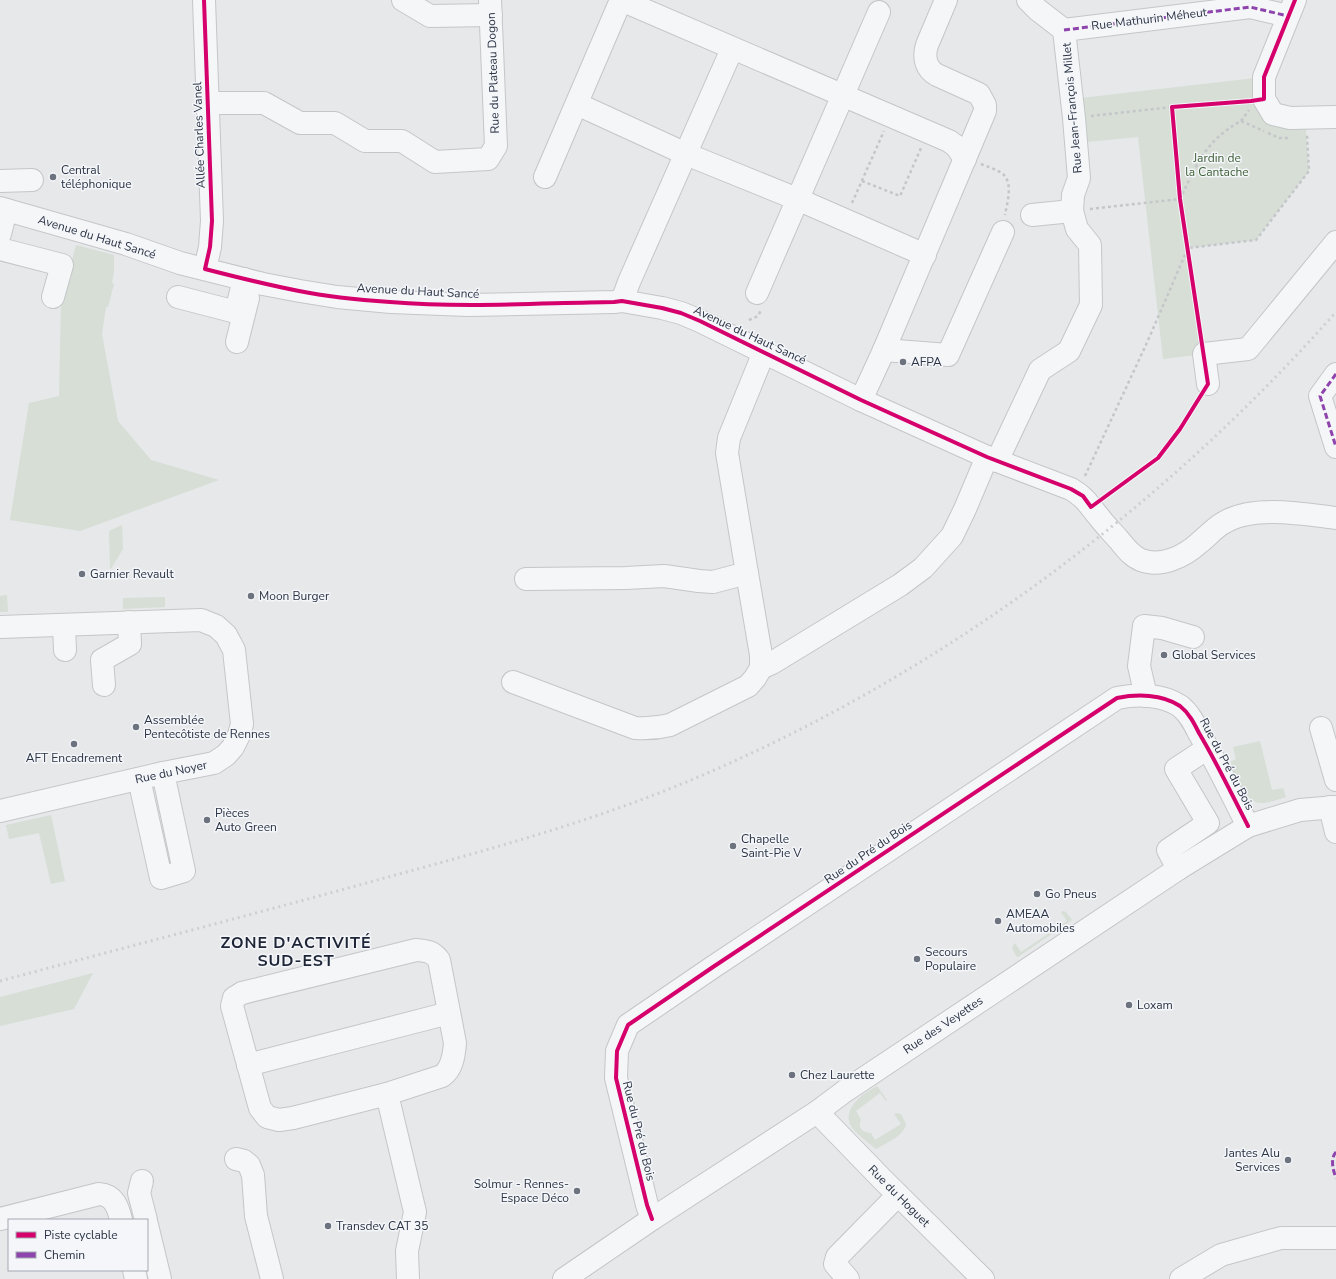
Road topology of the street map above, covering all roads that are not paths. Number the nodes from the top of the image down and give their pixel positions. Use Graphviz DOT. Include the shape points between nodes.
graph roads {
  1 [pos="204,0"];
  2 [pos="403,0"];
  3 [pos="621,0"];
  4 [pos="946,0"];
  5 [pos="1028,0"];
  6 [pos="491,7"];
  7 [pos="1292,8"];
  8 [pos="880,12"];
  9 [pos="1064,30"];
  10 [pos="732,49"];
  11 [pos="843,96"];
  12 [pos="208,103"];
  13 [pos="577,104"];
  14 [pos="1336,116"];
  15 [pos="686,154"];
  16 [pos="966,158"];
  17 [pos="545,177"];
  18 [pos="32,180"];
  19 [pos="0,181"];
  20 [pos="797,199"];
  21 [pos="3,209"];
  22 [pos="1072,211"];
  23 [pos="1032,215"];
  24 [pos="1004,232"];
  25 [pos="0,234"];
  26 [pos="1336,242"];
  27 [pos="0,249"];
  28 [pos="925,255"];
  29 [pos="205,269"];
  30 [pos="248,280"];
  31 [pos="756,293"];
  32 [pos="178,297"];
  33 [pos="53,298"];
  34 [pos="622,300"];
  35 [pos="237,342"];
  36 [pos="884,350"];
  37 [pos="764,352"];
  38 [pos="1336,374"];
  39 [pos="1208,384"];
  40 [pos="861,400"];
  41 [pos="1336,447"];
  42 [pos="992,459"];
  43 [pos="1336,518"];
  44 [pos="748,573"];
  45 [pos="526,579"];
  46 [pos="129,622"];
  47 [pos="64,625"];
  48 [pos="0,627"];
  49 [pos="1193,637"];
  50 [pos="65,650"];
  51 [pos="761,668"];
  52 [pos="513,682"];
  53 [pos="104,685"];
  54 [pos="1146,696"];
  55 [pos="1321,728"];
  56 [pos="1208,748"];
  57 [pos="163,773"];
  58 [pos="139,779"];
  59 [pos="1336,780"];
  60 [pos="1333,807"];
  61 [pos="0,811"];
  62 [pos="1248,826"];
  63 [pos="1336,832"];
  64 [pos="1178,869"];
  65 [pos="449,1013"];
  66 [pos="248,1065"];
  67 [pos="387,1094"];
  68 [pos="817,1112"];
  69 [pos="236,1159"];
  70 [pos="142,1182"];
  71 [pos="898,1195"];
  72 [pos="0,1219"];
  73 [pos="121,1219"];
  74 [pos="146,1219"];
  75 [pos="652,1219"];
  76 [pos="148,1229"];
  77 [pos="1336,1238"];
  78 [pos="160,1279"];
  79 [pos="272,1279"];
  80 [pos="408,1279"];
  81 [pos="564,1279"];
  82 [pos="848,1279"];
  83 [pos="983,1279"];
  84 [pos="1181,1279"];
  1 -- 12 [label="street, Allée Charles Vanel"];
  2 -- 6 [label="street" via="430,16"];
  3 -- 10 [label="street"];
  3 -- 13 [label="street"];
  4 -- 16 [label="street" via="925,56 932,72 979,94 985,105 984,116"];
  5 -- 9 [label="street, Rue Jean-François Millet"];
  6 -- 12 [label="street, Rue du Plateau Dogon" via="496,146 488,159 435,162 402,141 365,141 335,123 300,123 264,103"];
  7 -- 9 [label="street, Rue Mathurin Méheut" via="1250,7"];
  7 -- 14 [label="street" via="1264,78 1264,99 1273,114 1290,118"];
  8 -- 11 [label="street"];
  9 -- 22 [label="street, Rue Jean-François Millet" via="1079,178 1072,195"];
  10 -- 11 [label="street"];
  10 -- 15 [label="street"];
  11 -- 16 [label="street" via="949,141"];
  11 -- 20 [label="street"];
  12 -- 29 [label="street, Allée Charles Vanel" via="212,221"];
  13 -- 15 [label="street"];
  13 -- 17 [label="street"];
  15 -- 20 [label="street"];
  15 -- 34 [label="street"];
  16 -- 28 [label="street"];
  18 -- 19 [label="street"];
  20 -- 28 [label="street"];
  20 -- 31 [label="street"];
  21 -- 25 [label="street"];
  21 -- 29 [label="street, Avenue du Haut Sancé"];
  22 -- 23 [label="street"];
  22 -- 42 [label="street, Rue Jean-François Millet" via="1077,228 1090,245 1091,305 1069,351 1040,370"];
  24 -- 36 [label="street" via="948,355"];
  26 -- 39 [label="street" via="1248,349 1204,354"];
  27 -- 33 [label="street" via="62,265"];
  28 -- 36 [label="street"];
  29 -- 30 [label="street, Avenue du Haut Sancé"];
  30 -- 32 [label="street" via="236,312"];
  30 -- 34 [label="street, Avenue du Haut Sancé" via="338,297 391,302 468,305"];
  30 -- 35 [label="street"];
  34 -- 37 [label="street, Avenue du Haut Sancé" via="688,316"];
  36 -- 40 [label="street"];
  37 -- 40 [label="street, Avenue du Haut Sancé"];
  37 -- 44 [label="street" via="729,438 727,453"];
  38 -- 41 [label="street" via="1320,396"];
  40 -- 42 [label="street, Avenue du Haut Sancé"];
  42 -- 43 [label="street, Avenue du Haut Sancé" via="1083,496 1131,553 1146,561 1165,562 1190,550 1225,522 1243,516 1280,512"];
  42 -- 51 [label="street, Rue Jean-François Millet" via="952,536 923,568 900,585"];
  44 -- 45 [label="street" via="713,582 664,576"];
  44 -- 51 [label="street"];
  46 -- 47 [label="street, Rue du Noyer"];
  46 -- 53 [label="street" via="130,644 102,660"];
  46 -- 57 [label="street, Rue du Noyer" via="201,620 216,626 226,635 234,650 242,724 233,747 214,763"];
  47 -- 48 [label="street, Rue du Noyer"];
  47 -- 50 [label="street"];
  49 -- 54 [label="street" via="1144,626 1139,666"];
  51 -- 52 [label="street" via="748,686 670,725 646,729 635,728"];
  54 -- 56 [label="street, Rue du Pré du Bois" via="1180,706 1189,715"];
  54 -- 75 [label="street, Rue du Pré du Bois" via="1117,698 628,1025 617,1051 616,1078"];
  55 -- 59 [label="street"];
  56 -- 62 [label="street, Rue du Pré du Bois"];
  56 -- 64 [label="street" via="1176,769 1208,824 1168,850"];
  57 -- 58 [label="street, Rue du Noyer"];
  57 -- 58 [label="street" via="184,871 161,878"];
  58 -- 61 [label="street, Rue du Noyer"];
  60 -- 62 [label="street, Rue des Veyettes" via="1300,810"];
  60 -- 63 [label="street"];
  62 -- 64 [label="street, Rue des Veyettes"];
  64 -- 68 [label="street, Rue des Veyettes"];
  65 -- 66 [label="street"];
  65 -- 66 [label="street" via="439,960 428,951 416,950 242,993 234,998 232,1006"];
  65 -- 67 [label="street" via="455,1043 454,1057 448,1072"];
  66 -- 67 [label="street" via="260,1108 267,1118 279,1120"];
  67 -- 80 [label="street" via="415,1212 407,1252"];
  68 -- 71 [label="street, Rue du Hoguet"];
  68 -- 75 [label="street, Rue des Veyettes"];
  69 -- 79 [label="street" via="249,1165 253,1175 256,1216"];
  70 -- 74 [label="street" via="139,1193"];
  71 -- 82 [label="street" via="837,1257 835,1264"];
  71 -- 83 [label="street, Rue du Hoguet"];
  72 -- 73 [label="street" via="104,1194 114,1201"];
  75 -- 81 [label="street, Rue des Veyettes"];
  76 -- 78 [label="street"];
  77 -- 84 [label="street" via="1281,1238 1221,1255"];
}
